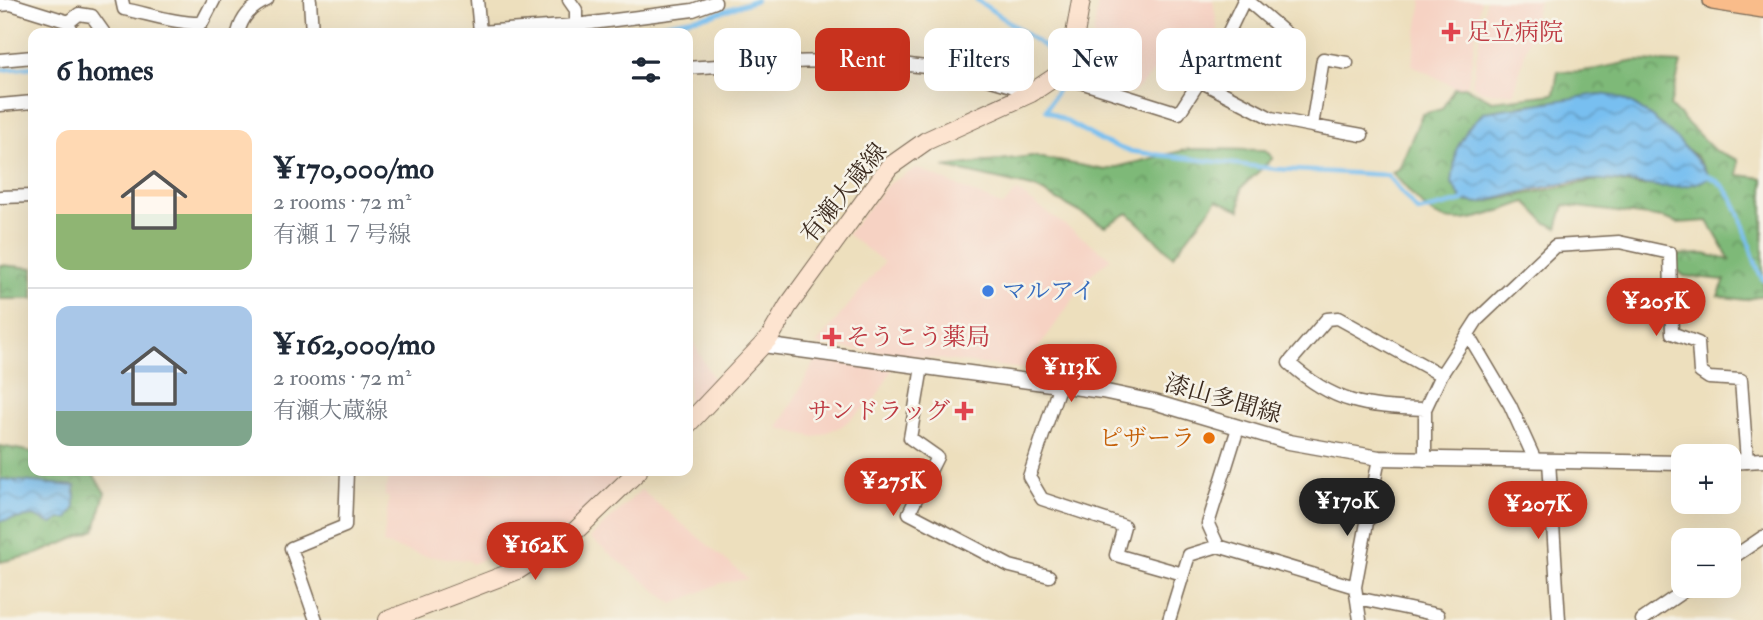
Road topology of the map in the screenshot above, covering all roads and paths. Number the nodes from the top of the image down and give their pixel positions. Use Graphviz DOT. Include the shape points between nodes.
graph roads {
  1 [pos="122,0"];
  2 [pos="214,0"];
  3 [pos="267,0"];
  4 [pos="310,0"];
  5 [pos="477,0"];
  6 [pos="569,0"];
  7 [pos="1081,0"];
  8 [pos="1245,0"];
  9 [pos="1713,0"];
  10 [pos="715,2"];
  11 [pos="0,5"];
  12 [pos="1763,8"];
  13 [pos="70,27"];
  14 [pos="100,28"];
  15 [pos="239,28"];
  16 [pos="312,28"];
  17 [pos="480,28"];
  18 [pos="576,28"];
  19 [pos="588,28"];
  20 [pos="1076,28"];
  21 [pos="1231,28"];
  22 [pos="1279,28"];
  23 [pos="28,57"];
  24 [pos="0,60"];
  25 [pos="1348,63"];
  26 [pos="693,68"];
  27 [pos="1048,82"];
  28 [pos="1109,91"];
  29 [pos="1193,91"];
  30 [pos="1219,91"];
  31 [pos="1031,93"];
  32 [pos="28,102"];
  33 [pos="0,105"];
  34 [pos="1312,126"];
  35 [pos="1362,135"];
  36 [pos="28,196"];
  37 [pos="0,197"];
  38 [pos="1468,334"];
  39 [pos="763,345"];
  40 [pos="922,367"];
  41 [pos="1441,376"];
  42 [pos="1060,384"];
  43 [pos="1425,409"];
  44 [pos="693,419"];
  45 [pos="1238,428"];
  46 [pos="1379,457"];
  47 [pos="1425,460"];
  48 [pos="1763,460"];
  49 [pos="1542,461"];
  50 [pos="1741,462"];
  51 [pos="1747,462"];
  52 [pos="1671,463"];
  53 [pos="347,476"];
  54 [pos="633,476"];
  55 [pos="1763,537"];
  56 [pos="1218,546"];
  57 [pos="1741,552"];
  58 [pos="1183,574"];
  59 [pos="1049,576"];
  60 [pos="1356,593"];
  61 [pos="1674,598"];
  62 [pos="316,620"];
  63 [pos="388,620"];
  64 [pos="1169,620"];
  65 [pos="1360,620"];
  66 [pos="1437,620"];
  67 [pos="1559,620"];
  68 [pos="1642,620"];
  1 -- 2 [label="street" via="124,9 170,17 183,24 202,23"];
  3 -- 15 [label="street" via="254,6"];
  4 -- 16 [label="street"];
  5 -- 17 [label="street"];
  6 -- 18 [label="street" via="576,10"];
  7 -- 20 [label="main road, 有瀬大蔵線"];
  8 -- 21 [label="street"];
  8 -- 22 [label="street"];
  9 -- 12 [label="main road"];
  10 -- 19 [label="street"];
  11 -- 13 [label="street" via="11,4"];
  13 -- 14 [label="street" via="79,14 92,16"];
  23 -- 24 [label="street"];
  25 -- 34 [label="street" via="1323,58"];
  26 -- 31 [label="street" via="810,60 893,62 997,80"];
  27 -- 31 [label="main road, 有瀬大蔵線"];
  28 -- 29 [label="street" via="1179,113"];
  30 -- 34 [label="street" via="1271,118"];
  31 -- 39 [label="main road, 有瀬大蔵線" via="926,141 889,167"];
  32 -- 33 [label="street"];
  34 -- 35 [label="street"];
  36 -- 37 [label="street"];
  38 -- 41 [label="street"];
  38 -- 49 [label="street"];
  38 -- 51 [label="street" via="1555,246 1619,242 1670,253 1672,333 1698,343 1700,372 1709,378 1741,380"];
  39 -- 40 [label="street, 漆山多聞線"];
  39 -- 44 [label="main road, 有瀬大蔵線"];
  40 -- 42 [label="street, 漆山多聞線"];
  40 -- 59 [label="street" via="910,438 937,457 909,513 1010,566"];
  41 -- 43 [label="street"];
  41 -- 43 [label="street" via="1338,317 1326,319 1289,363 1333,396 1377,408"];
  42 -- 45 [label="street, 漆山多聞線" via="1154,402"];
  42 -- 58 [label="street" via="1029,477 1042,499 1124,526 1116,555"];
  43 -- 47 [label="street"];
  45 -- 46 [label="street, 漆山多聞線"];
  45 -- 56 [label="street" via="1208,524"];
  46 -- 47 [label="street, 漆山多聞線"];
  46 -- 60 [label="street"];
  47 -- 49 [label="street, 漆山多聞線"];
  48 -- 51 [label="street"];
  49 -- 52 [label="street, 漆山多聞線"];
  49 -- 67 [label="street"];
  50 -- 51 [label="street"];
  53 -- 62 [label="street" via="345,526 291,548"];
  54 -- 63 [label="main road" via="567,539 518,570"];
  55 -- 57 [label="street"];
  56 -- 58 [label="street" via="1189,555"];
  56 -- 60 [label="street"];
  58 -- 64 [label="street"];
  60 -- 65 [label="street"];
  60 -- 66 [label="street" via="1437,615"];
  61 -- 68 [label="street"];
}
